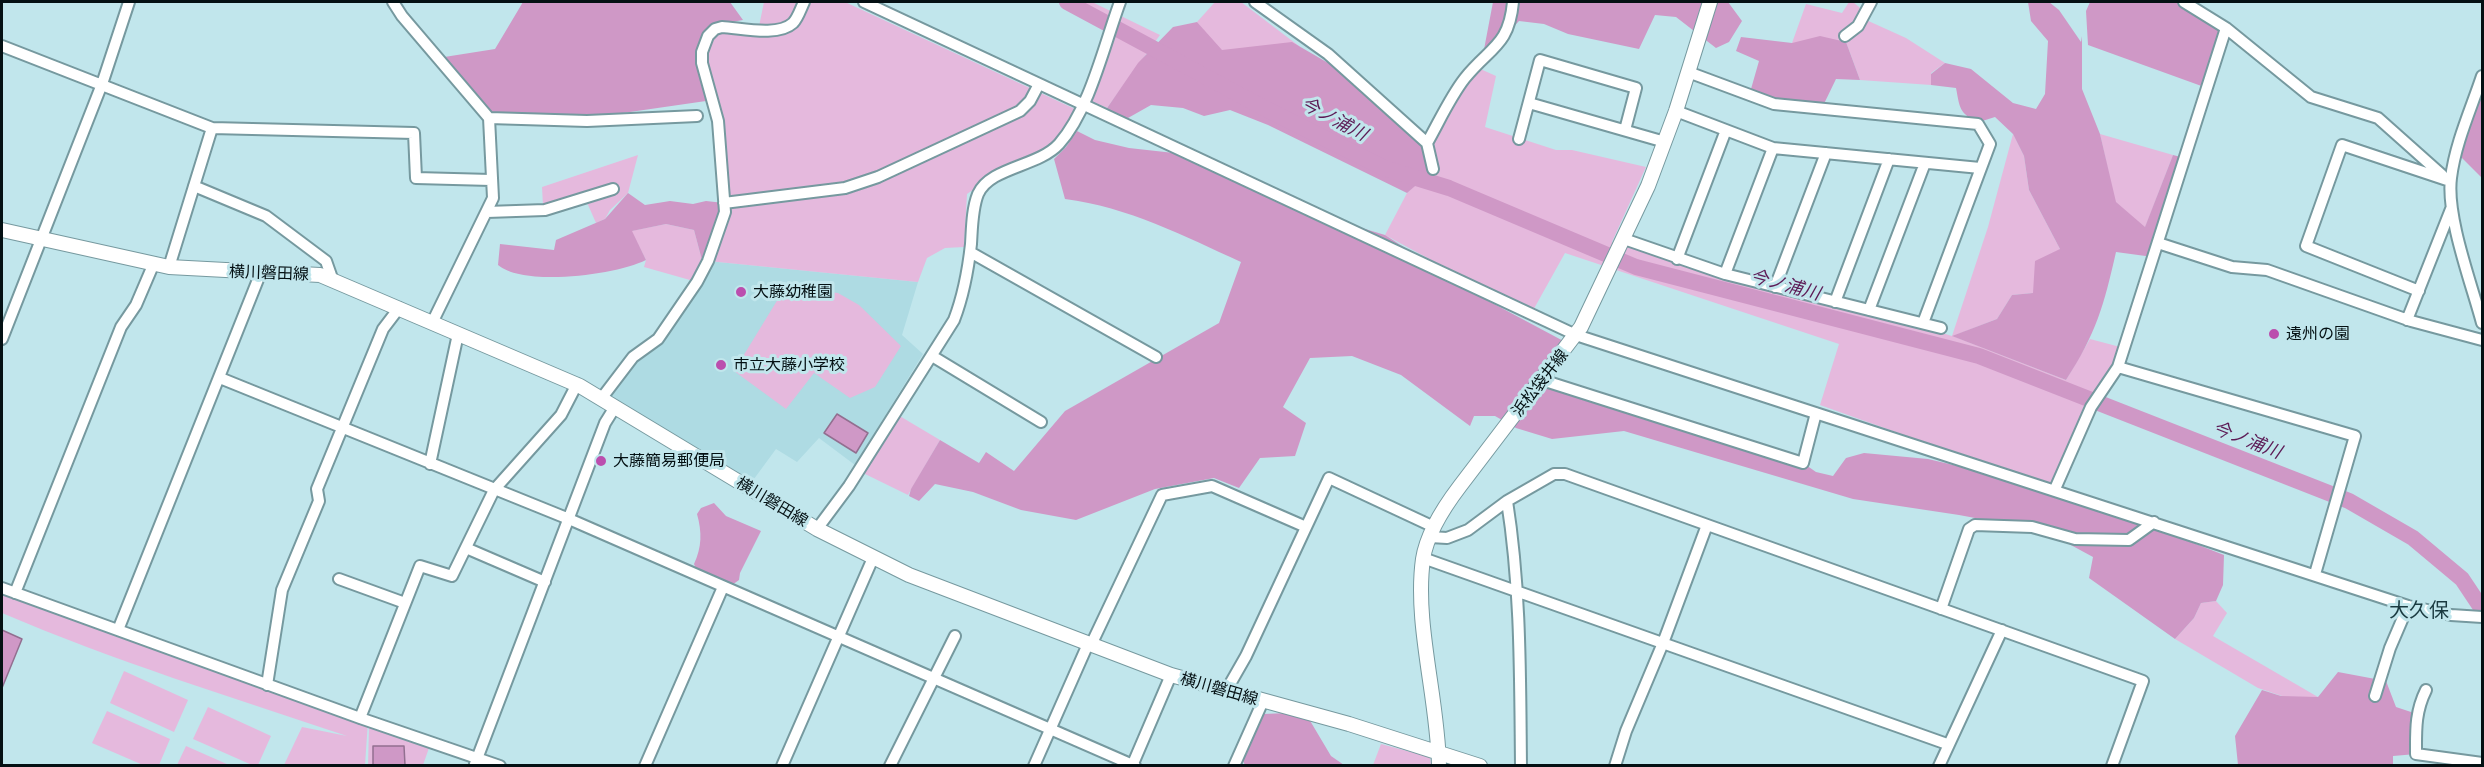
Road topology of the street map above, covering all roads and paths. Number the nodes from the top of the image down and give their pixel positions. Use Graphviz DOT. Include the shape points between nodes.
graph roads {
  1 [pos="129,2"];
  2 [pos="393,2"];
  3 [pos="804,2"];
  4 [pos="864,2"];
  5 [pos="1120,2"];
  6 [pos="1256,2"];
  7 [pos="1513,2"];
  8 [pos="1710,2"];
  9 [pos="1871,2"];
  10 [pos="2184,2"];
  11 [pos="2226,28"];
  12 [pos="1845,36"];
  13 [pos="2,46"];
  14 [pos="1688,72"];
  15 [pos="2482,76"];
  16 [pos="102,84"];
  17 [pos="1039,84"];
  18 [pos="1529,103"];
  19 [pos="1083,104"];
  20 [pos="1676,111"];
  21 [pos="697,116"];
  22 [pos="489,118"];
  23 [pos="212,128"];
  24 [pos="1625,130"];
  25 [pos="1726,130"];
  26 [pos="1519,138"];
  27 [pos="1665,142"];
  28 [pos="1427,143"];
  29 [pos="1773,148"];
  30 [pos="1826,153"];
  31 [pos="1889,159"];
  32 [pos="1925,163"];
  33 [pos="1980,168"];
  34 [pos="1433,169"];
  35 [pos="491,180"];
  36 [pos="2450,181"];
  37 [pos="194,186"];
  38 [pos="613,189"];
  39 [pos="724,203"];
  40 [pos="2452,208"];
  41 [pos="487,212"];
  42 [pos="2,230"];
  43 [pos="42,238"];
  44 [pos="1624,239"];
  45 [pos="2158,243"];
  46 [pos="970,252"];
  47 [pos="1677,259"];
  48 [pos="154,263"];
  49 [pos="169,267"];
  50 [pos="261,272"];
  51 [pos="1725,274"];
  52 [pos="333,281"];
  53 [pos="1775,287"];
  54 [pos="2419,291"];
  55 [pos="1835,302"];
  56 [pos="399,308"];
  57 [pos="1869,310"];
  58 [pos="2407,320"];
  59 [pos="432,323"];
  60 [pos="1923,323"];
  61 [pos="2482,323"];
  62 [pos="1941,328"];
  63 [pos="458,334"];
  64 [pos="1576,335"];
  65 [pos="2,339"];
  66 [pos="2482,340"];
  67 [pos="932,356"];
  68 [pos="1156,357"];
  69 [pos="2118,367"];
  70 [pos="220,378"];
  71 [pos="1542,380"];
  72 [pos="577,384"];
  73 [pos="601,399"];
  74 [pos="615,407"];
  75 [pos="1816,413"];
  76 [pos="1041,422"];
  77 [pos="341,428"];
  78 [pos="430,464"];
  79 [pos="2055,489"];
  80 [pos="494,490"];
  81 [pos="1507,501"];
  82 [pos="569,519"];
  83 [pos="2154,522"];
  84 [pos="1707,525"];
  85 [pos="1306,527"];
  86 [pos="817,529"];
  87 [pos="1432,532"];
  88 [pos="466,548"];
  89 [pos="873,558"];
  90 [pos="1423,558"];
  91 [pos="2315,574"];
  92 [pos="339,579"];
  93 [pos="545,582"];
  94 [pos="723,587"];
  95 [pos="2,588"];
  96 [pos="1518,592"];
  97 [pos="15,593"];
  98 [pos="405,603"];
  99 [pos="2408,606"];
  100 [pos="1941,609"];
  101 [pos="2481,621"];
  102 [pos="118,630"];
  103 [pos="2002,630"];
  104 [pos="955,636"];
  105 [pos="839,637"];
  106 [pos="1664,643"];
  107 [pos="1090,644"];
  108 [pos="1171,675"];
  109 [pos="936,680"];
  110 [pos="267,685"];
  111 [pos="2426,690"];
  112 [pos="1226,691"];
  113 [pos="2375,696"];
  114 [pos="1263,701"];
  115 [pos="360,718"];
  116 [pos="1050,729"];
  117 [pos="1947,744"];
  118 [pos="1438,759"];
  119 [pos="476,762"];
  120 [pos="2482,764"];
  121 [pos="500,765"];
  122 [pos="645,765"];
  123 [pos="782,765"];
  124 [pos="890,765"];
  125 [pos="1034,765"];
  126 [pos="1133,765"];
  127 [pos="1234,765"];
  128 [pos="1479,765"];
  129 [pos="1521,765"];
  130 [pos="1615,765"];
  131 [pos="1939,765"];
  132 [pos="2112,765"];
  1 -- 16 [label="street"];
  2 -- 22 [label="street"];
  3 -- 39 [label="street" via="794,22 786,28 722,27 708,36 702,63 718,121"];
  4 -- 17 [label="street"];
  5 -- 19 [label="street"];
  6 -- 28 [label="street" via="1328,54"];
  7 -- 28 [label="street" via="1511,23 1503,40 1464,79"];
  8 -- 14 [label="main road, 浜松袋井線"];
  9 -- 12 [label="street" via="1858,26"];
  10 -- 11 [label="street"];
  11 -- 36 [label="street" via="2311,98 2378,118 2410,150"];
  11 -- 45 [label="street"];
  13 -- 16 [label="street"];
  14 -- 20 [label="main road, 浜松袋井線"];
  14 -- 33 [label="street" via="1774,104 1978,124 1990,144"];
  15 -- 36 [label="street"];
  16 -- 23 [label="street"];
  16 -- 43 [label="street"];
  17 -- 19 [label="street"];
  17 -- 39 [label="street" via="1020,111 878,177 845,188"];
  18 -- 24 [label="street"];
  18 -- 24 [label="street" via="1540,60 1636,88"];
  18 -- 26 [label="street"];
  19 -- 46 [label="street" via="1058,146 1043,157 991,179 979,192"];
  19 -- 64 [label="street"];
  20 -- 25 [label="street"];
  20 -- 27 [label="main road, 浜松袋井線"];
  21 -- 22 [label="street" via="587,121"];
  22 -- 35 [label="street"];
  23 -- 35 [label="street" via="414,133 416,178"];
  23 -- 37 [label="street"];
  24 -- 27 [label="street"];
  25 -- 29 [label="street"];
  25 -- 47 [label="street"];
  27 -- 44 [label="main road, 浜松袋井線"];
  28 -- 34 [label="street"];
  29 -- 30 [label="street"];
  29 -- 51 [label="street"];
  30 -- 31 [label="street"];
  30 -- 53 [label="street"];
  31 -- 32 [label="street"];
  31 -- 55 [label="street"];
  32 -- 33 [label="street"];
  32 -- 57 [label="street"];
  33 -- 60 [label="street"];
  35 -- 41 [label="street" via="493,198"];
  36 -- 40 [label="street"];
  36 -- 54 [label="street" via="2342,145 2306,246"];
  37 -- 49 [label="street"];
  37 -- 52 [label="street" via="266,216 326,261"];
  38 -- 41 [label="street" via="545,210"];
  39 -- 73 [label="street" via="725,212 697,282 657,339 633,357"];
  40 -- 54 [label="street"];
  40 -- 61 [label="street"];
  41 -- 59 [label="street"];
  42 -- 43 [label="main road, 横川磐田線"];
  43 -- 48 [label="main road, 横川磐田線"];
  43 -- 65 [label="street"];
  44 -- 47 [label="street"];
  44 -- 64 [label="main road, 浜松袋井線"];
  45 -- 58 [label="street" via="2232,267 2267,270"];
  45 -- 69 [label="street"];
  46 -- 67 [label="street" via="963,297"];
  46 -- 68 [label="street"];
  47 -- 51 [label="street"];
  48 -- 49 [label="main road, 横川磐田線"];
  48 -- 97 [label="street" via="122,327"];
  49 -- 50 [label="main road, 横川磐田線"];
  50 -- 52 [label="main road, 横川磐田線" via="303,273"];
  50 -- 70 [label="street"];
  51 -- 53 [label="street"];
  52 -- 56 [label="main road, 横川磐田線"];
  53 -- 55 [label="street"];
  54 -- 58 [label="street"];
  55 -- 57 [label="street"];
  56 -- 59 [label="main road, 横川磐田線"];
  56 -- 77 [label="street" via="383,329"];
  57 -- 60 [label="street"];
  58 -- 66 [label="street"];
  59 -- 63 [label="main road, 横川磐田線"];
  60 -- 62 [label="street"];
  63 -- 72 [label="main road, 横川磐田線"];
  63 -- 78 [label="street"];
  64 -- 71 [label="main road, 浜松袋井線"];
  64 -- 75 [label="street"];
  67 -- 76 [label="street"];
  67 -- 86 [label="street"];
  69 -- 79 [label="street" via="2091,407"];
  69 -- 91 [label="street" via="2355,436"];
  70 -- 77 [label="street"];
  70 -- 102 [label="street"];
  71 -- 75 [label="street" via="1803,463"];
  71 -- 87 [label="main road, 浜松袋井線" via="1460,486"];
  72 -- 73 [label="main road, 横川磐田線"];
  72 -- 80 [label="street" via="561,415"];
  73 -- 74 [label="main road, 横川磐田線"];
  74 -- 82 [label="street" via="605,423"];
  74 -- 86 [label="main road, 横川磐田線"];
  75 -- 79 [label="street"];
  77 -- 78 [label="street"];
  77 -- 110 [label="street" via="317,489 319,501 282,590"];
  78 -- 80 [label="street"];
  79 -- 83 [label="street"];
  80 -- 82 [label="street"];
  80 -- 88 [label="street"];
  81 -- 84 [label="street" via="1554,474 1565,474"];
  81 -- 87 [label="street" via="1468,530 1447,538"];
  81 -- 96 [label="street"];
  82 -- 93 [label="street"];
  82 -- 94 [label="street"];
  83 -- 91 [label="street"];
  83 -- 100 [label="street" via="2129,540 2075,539 2032,527 1975,525 1969,529"];
  84 -- 100 [label="street"];
  84 -- 106 [label="street"];
  85 -- 87 [label="street" via="1329,478"];
  85 -- 107 [label="street" via="1212,486 1162,495"];
  85 -- 112 [label="street"];
  86 -- 89 [label="main road, 横川磐田線"];
  87 -- 90 [label="main road, 浜松袋井線"];
  88 -- 93 [label="street"];
  88 -- 98 [label="street" via="452,576 420,566"];
  89 -- 105 [label="street"];
  89 -- 107 [label="main road, 横川磐田線"];
  90 -- 96 [label="street"];
  90 -- 118 [label="main road, 浜松袋井線" via="1423,621 1436,704"];
  91 -- 99 [label="street"];
  92 -- 98 [label="street"];
  93 -- 119 [label="street"];
  94 -- 105 [label="street"];
  94 -- 122 [label="street"];
  95 -- 97 [label="street"];
  96 -- 106 [label="street"];
  96 -- 129 [label="street"];
  97 -- 102 [label="street"];
  98 -- 115 [label="street"];
  99 -- 101 [label="street"];
  99 -- 113 [label="street"];
  100 -- 103 [label="street"];
  102 -- 110 [label="street"];
  103 -- 117 [label="street"];
  103 -- 132 [label="street" via="2143,681"];
  104 -- 109 [label="street"];
  105 -- 109 [label="street"];
  105 -- 123 [label="street"];
  106 -- 117 [label="street"];
  106 -- 130 [label="street"];
  107 -- 108 [label="main road, 横川磐田線"];
  107 -- 116 [label="street"];
  108 -- 112 [label="main road, 横川磐田線"];
  108 -- 126 [label="street"];
  109 -- 116 [label="street"];
  109 -- 124 [label="street"];
  110 -- 115 [label="street"];
  111 -- 120 [label="street" via="2415,720 2416,754"];
  112 -- 114 [label="main road, 横川磐田線"];
  114 -- 118 [label="main road, 横川磐田線"];
  114 -- 127 [label="street"];
  115 -- 119 [label="street"];
  116 -- 125 [label="street"];
  116 -- 126 [label="street"];
  117 -- 131 [label="street"];
  118 -- 128 [label="main road, 横川磐田線"];
  119 -- 121 [label="street"];
}
